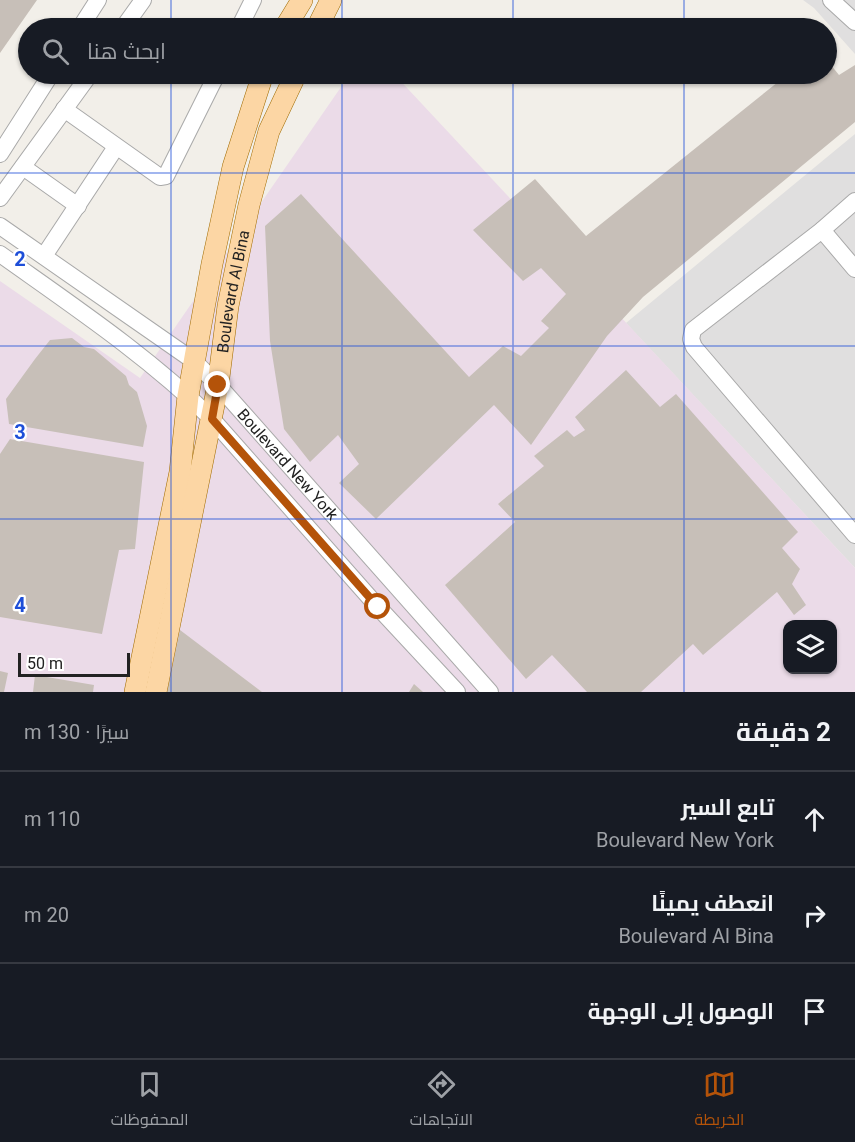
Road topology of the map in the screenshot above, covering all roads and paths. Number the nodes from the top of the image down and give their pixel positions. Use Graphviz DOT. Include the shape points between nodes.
graph roads {
  1 [pos="98,0"];
  2 [pos="143,0"];
  3 [pos="253,0"];
  4 [pos="302,0"];
  5 [pos="332,0"];
  6 [pos="831,0"];
  7 [pos="86,18"];
  8 [pos="130,18"];
  9 [pos="244,18"];
  10 [pos="291,18"];
  11 [pos="322,18"];
  12 [pos="855,22"];
  13 [pos="45,84"];
  14 [pos="83,84"];
  15 [pos="212,84"];
  16 [pos="260,84"];
  17 [pos="291,84"];
  18 [pos="64,109"];
  19 [pos="116,147"];
  20 [pos="0,154"];
  21 [pos="23,167"];
  22 [pos="0,198"];
  23 [pos="855,201"];
  24 [pos="78,206"];
  25 [pos="0,226"];
  26 [pos="822,230"];
  27 [pos="0,254"];
  28 [pos="44,256"];
  29 [pos="855,269"];
  30 [pos="194,361"];
  31 [pos="218,385"];
  32 [pos="188,396"];
  33 [pos="212,419"];
  34 [pos="854,532"];
  35 [pos="135,692"];
  36 [pos="156,692"];
  37 [pos="457,692"];
  38 [pos="490,692"];
  1 -- 7 [label="street"];
  2 -- 8 [label="street"];
  3 -- 9 [label="street"];
  4 -- 10 [label="main road"];
  5 -- 11 [label="main road"];
  6 -- 12 [label="street"];
  13 -- 20 [label="street"];
  14 -- 18 [label="street"];
  15 -- 19 [label="street" via="166,176 153,174"];
  16 -- 30 [label="main road, Boulevard Al Bina" via="233,167"];
  17 -- 31 [label="main road, Boulevard Al Bina" via="269,131 249,205 228,306"];
  18 -- 19 [label="street"];
  18 -- 21 [label="street"];
  19 -- 24 [label="street"];
  21 -- 22 [label="street"];
  21 -- 24 [label="street"];
  23 -- 26 [label="street"];
  24 -- 28 [label="street"];
  25 -- 28 [label="street, Boulevard New York"];
  26 -- 29 [label="street"];
  26 -- 34 [label="street" via="693,330 691,339"];
  27 -- 32 [label="street, Boulevard New York" via="93,320"];
  28 -- 30 [label="street, Boulevard New York"];
  30 -- 31 [label="street, Boulevard New York"];
  30 -- 32 [label="main road, Boulevard Al Bina"];
  31 -- 33 [label="main road, Boulevard Al Bina"];
  31 -- 38 [label="street, Boulevard New York"];
  32 -- 33 [label="street, Boulevard New York"];
  32 -- 35 [label="main road, Boulevard Al Bina" via="180,472"];
  33 -- 36 [label="main road, Boulevard Al Bina"];
  33 -- 37 [label="street, Boulevard New York"];
}
